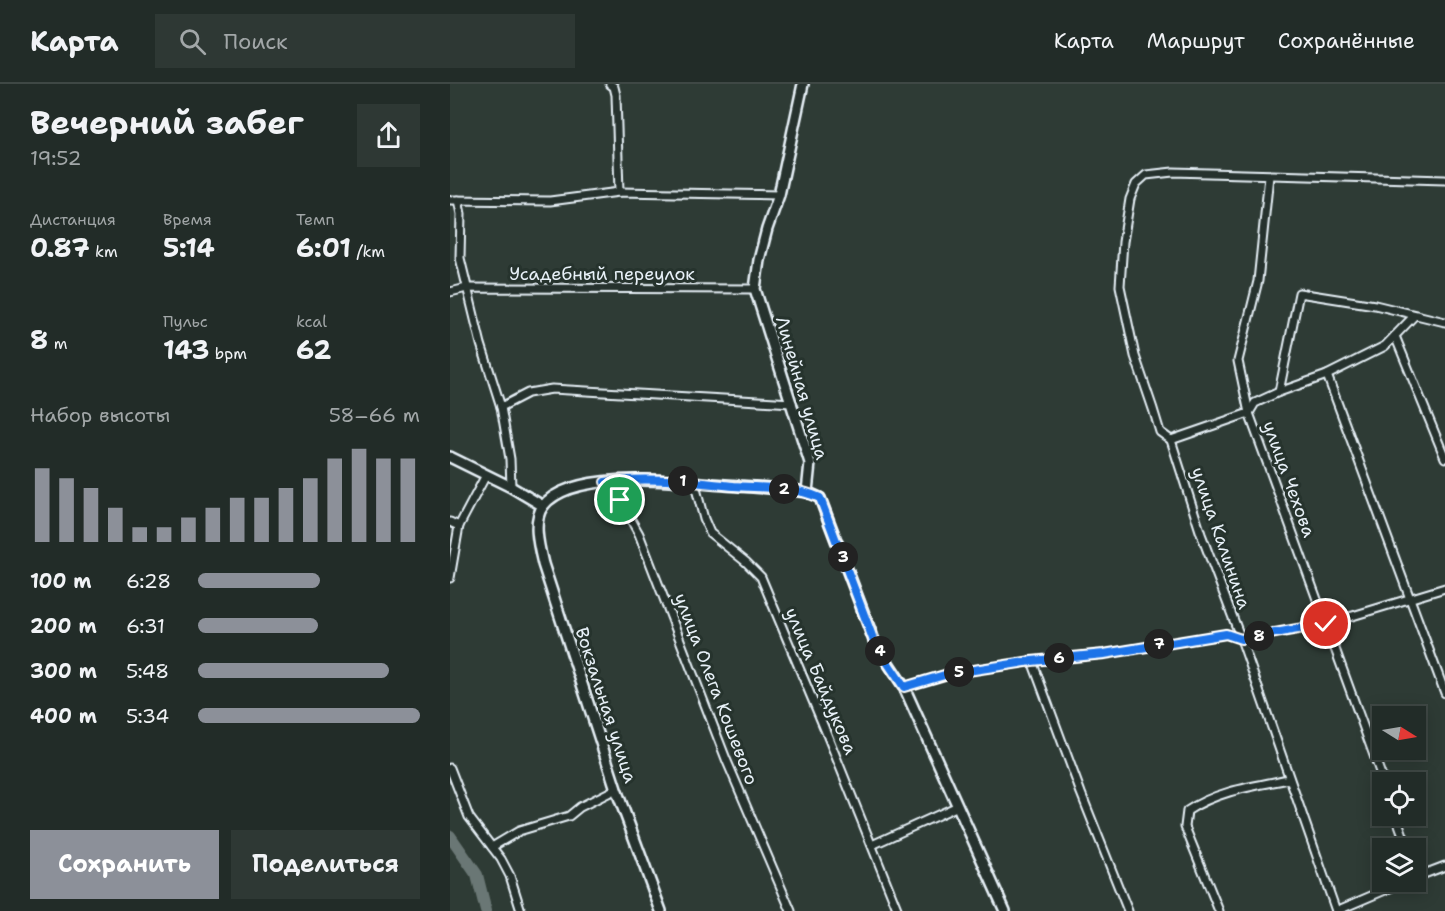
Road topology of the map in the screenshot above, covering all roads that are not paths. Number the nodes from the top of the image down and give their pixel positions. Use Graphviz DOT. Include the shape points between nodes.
graph roads {
  1 [pos="610,84"];
  2 [pos="803,84"];
  3 [pos="1269,176"];
  4 [pos="1445,180"];
  5 [pos="619,192"];
  6 [pos="779,195"];
  7 [pos="450,200"];
  8 [pos="458,200"];
  9 [pos="467,288"];
  10 [pos="755,290"];
  11 [pos="450,292"];
  12 [pos="1414,316"];
  13 [pos="1445,322"];
  14 [pos="1395,336"];
  15 [pos="1327,375"];
  16 [pos="1279,392"];
  17 [pos="792,403"];
  18 [pos="501,407"];
  19 [pos="1249,414"];
  20 [pos="1171,440"];
  21 [pos="450,457"];
  22 [pos="1445,458"];
  23 [pos="486,475"];
  24 [pos="694,481"];
  25 [pos="605,482"];
  26 [pos="511,487"];
  27 [pos="807,492"];
  28 [pos="543,506"];
  29 [pos="450,522"];
  30 [pos="459,526"];
  31 [pos="450,578"];
  32 [pos="1445,588"];
  33 [pos="1409,600"];
  34 [pos="1326,624"];
  35 [pos="1241,639"];
  36 [pos="1032,661"];
  37 [pos="904,687"];
  38 [pos="1445,693"];
  39 [pos="450,768"];
  40 [pos="1380,772"];
  41 [pos="1289,779"];
  42 [pos="616,789"];
  43 [pos="958,806"];
  44 [pos="872,845"];
  45 [pos="492,847"];
  46 [pos="1445,866"];
  47 [pos="1426,871"];
  48 [pos="1381,892"];
  49 [pos="521,911"];
  50 [pos="661,911"];
  51 [pos="791,911"];
  52 [pos="898,911"];
  53 [pos="1005,911"];
  54 [pos="1128,911"];
  55 [pos="1219,911"];
  56 [pos="1336,911"];
  1 -- 5 [label="street" via="616,95"];
  2 -- 6 [label="street, Линейная улица"];
  3 -- 4 [label="street"];
  3 -- 19 [label="street, улица Чехова" via="1258,281 1238,361"];
  3 -- 20 [label="street, улица Калинина" via="1173,172 1146,176 1136,184 1130,199 1120,286 1135,356 1160,432"];
  5 -- 6 [label="street"];
  5 -- 8 [label="street" via="550,201"];
  6 -- 10 [label="street, Линейная улица" via="767,229"];
  7 -- 8 [label="street"];
  8 -- 9 [label="street" via="460,258"];
  9 -- 10 [label="street, Усадебный переулок"];
  9 -- 11 [label="street, Усадебный переулок"];
  9 -- 18 [label="street"];
  10 -- 17 [label="street, Линейная улица"];
  12 -- 13 [label="street"];
  12 -- 14 [label="street"];
  12 -- 16 [label="street" via="1375,305 1299,293"];
  14 -- 15 [label="street" via="1385,346"];
  14 -- 22 [label="street"];
  15 -- 16 [label="street"];
  15 -- 33 [label="street"];
  16 -- 19 [label="street" via="1255,403"];
  17 -- 18 [label="street" via="552,389 528,393"];
  17 -- 27 [label="street, Линейная улица" via="810,463"];
  18 -- 26 [label="street"];
  19 -- 20 [label="street"];
  19 -- 34 [label="street, улица Чехова"];
  20 -- 35 [label="street, улица Калинина"];
  21 -- 23 [label="street"];
  23 -- 26 [label="street"];
  23 -- 30 [label="street"];
  24 -- 25 [label="street"];
  24 -- 27 [label="street"];
  24 -- 44 [label="street, улица Байдукова" via="710,533 761,577"];
  25 -- 28 [label="street" via="575,487 552,497"];
  25 -- 51 [label="street, улица Олега Кошевого" via="639,534 726,759"];
  26 -- 28 [label="street"];
  27 -- 37 [label="street" via="820,498 875,644"];
  28 -- 42 [label="street, Вокзальная улица" via="538,540 543,564"];
  29 -- 30 [label="street"];
  30 -- 31 [label="street"];
  32 -- 33 [label="street"];
  33 -- 34 [label="street"];
  33 -- 38 [label="street"];
  34 -- 35 [label="street"];
  34 -- 40 [label="street, улица Чехова"];
  35 -- 36 [label="street" via="1226,634"];
  35 -- 41 [label="street, улица Калинина"];
  36 -- 37 [label="street" via="948,674"];
  36 -- 54 [label="street"];
  37 -- 43 [label="street"];
  39 -- 45 [label="street" via="469,817"];
  41 -- 55 [label="street" via="1233,791 1186,811 1185,828"];
  41 -- 56 [label="street, улица Калинина"];
  42 -- 45 [label="street" via="569,816 519,831"];
  42 -- 50 [label="street, Вокзальная улица"];
  43 -- 44 [label="street"];
  43 -- 53 [label="street"];
  44 -- 52 [label="street, улица Байдукова"];
  45 -- 49 [label="street" via="510,876"];
  46 -- 47 [label="street"];
  48 -- 56 [label="street"];
}
